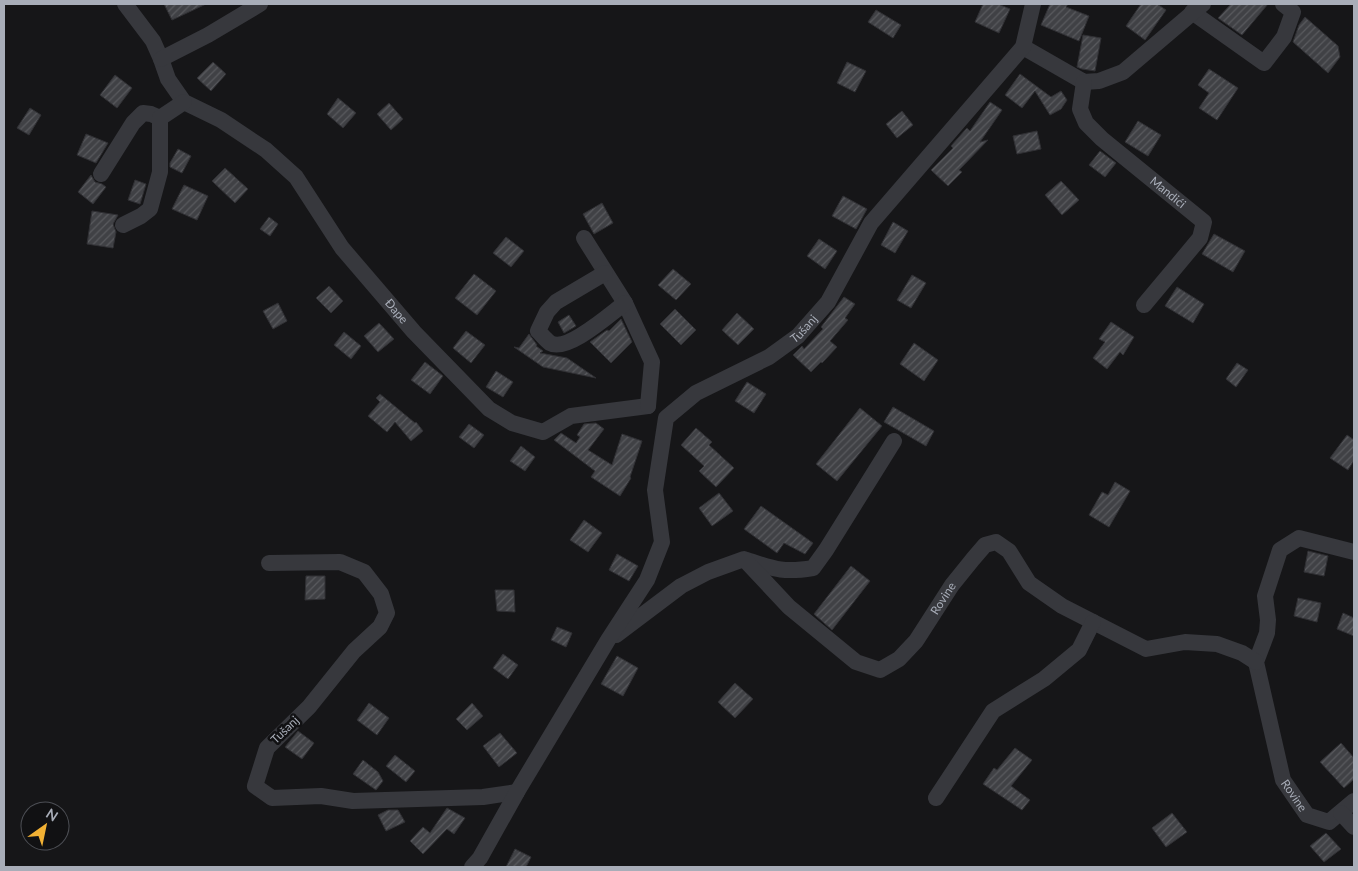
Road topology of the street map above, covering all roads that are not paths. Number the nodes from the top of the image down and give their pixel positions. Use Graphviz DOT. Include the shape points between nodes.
graph roads {
  1 [pos="125,4"];
  2 [pos="260,4"];
  3 [pos="1033,4"];
  4 [pos="1283,4"];
  5 [pos="1197,8"];
  6 [pos="1023,47"];
  7 [pos="162,59"];
  8 [pos="1084,82"];
  9 [pos="184,102"];
  10 [pos="160,118"];
  11 [pos="101,174"];
  12 [pos="123,225"];
  13 [pos="584,238"];
  14 [pos="605,273"];
  15 [pos="625,304"];
  16 [pos="1144,305"];
  17 [pos="648,406"];
  18 [pos="666,418"];
  19 [pos="894,441"];
  20 [pos="1354,552"];
  21 [pos="744,559"];
  22 [pos="269,562"];
  23 [pos="1092,622"];
  24 [pos="608,640"];
  25 [pos="1256,662"];
  26 [pos="517,792"];
  27 [pos="936,798"];
  28 [pos="1354,801"];
  29 [pos="1341,813"];
  30 [pos="1354,826"];
  31 [pos="472,867"];
  1 -- 7 [label="street, Đape" via="153,41"];
  2 -- 7 [label="street"];
  3 -- 6 [label="street, Tušanj"];
  4 -- 5 [label="street" via="1293,12 1284,37 1264,63"];
  5 -- 8 [label="street" via="1123,72 1099,81"];
  6 -- 8 [label="street"];
  6 -- 18 [label="street, Tušanj" via="871,223 828,302 798,336 768,357 696,393"];
  7 -- 9 [label="street, Đape" via="168,79"];
  8 -- 16 [label="street, Mandići" via="1080,109 1086,124 1204,222 1200,238"];
  9 -- 10 [label="street"];
  9 -- 17 [label="street, Đape" via="221,120 266,150 296,177 342,248 414,332 489,409 512,424 543,432 571,416"];
  10 -- 11 [label="street" via="143,114 133,123"];
  10 -- 12 [label="street" via="160,172 150,209"];
  13 -- 14 [label="street"];
  14 -- 15 [label="street"];
  14 -- 15 [label="street" via="556,302 538,331 550,343 563,345"];
  15 -- 17 [label="street" via="652,362"];
  17 -- 18 [label="street"];
  18 -- 24 [label="street" via="655,490 662,542 647,580"];
  19 -- 21 [label="street" via="813,568 778,570"];
  20 -- 25 [label="street" via="1299,538 1280,550 1266,596 1267,633"];
  21 -- 23 [label="street, Rovine" via="789,607 856,662 880,670 899,659 916,642 973,558 984,545 996,542 1009,550 1029,583"];
  21 -- 24 [label="street" via="681,586"];
  22 -- 26 [label="street, Tušanj" via="340,562 364,572 381,594 387,612 380,627 354,651 309,707 267,748 255,786 272,798 321,796 353,801 473,797"];
  23 -- 25 [label="street, Rovine" via="1146,649 1185,642 1217,644"];
  23 -- 27 [label="street" via="1079,650 1044,679 993,712"];
  24 -- 26 [label="street"];
  25 -- 29 [label="street, Rovine" via="1283,780 1307,816 1329,822"];
  26 -- 31 [label="street"];
  28 -- 29 [label="street, Rovine"];
  29 -- 30 [label="street"];
}
